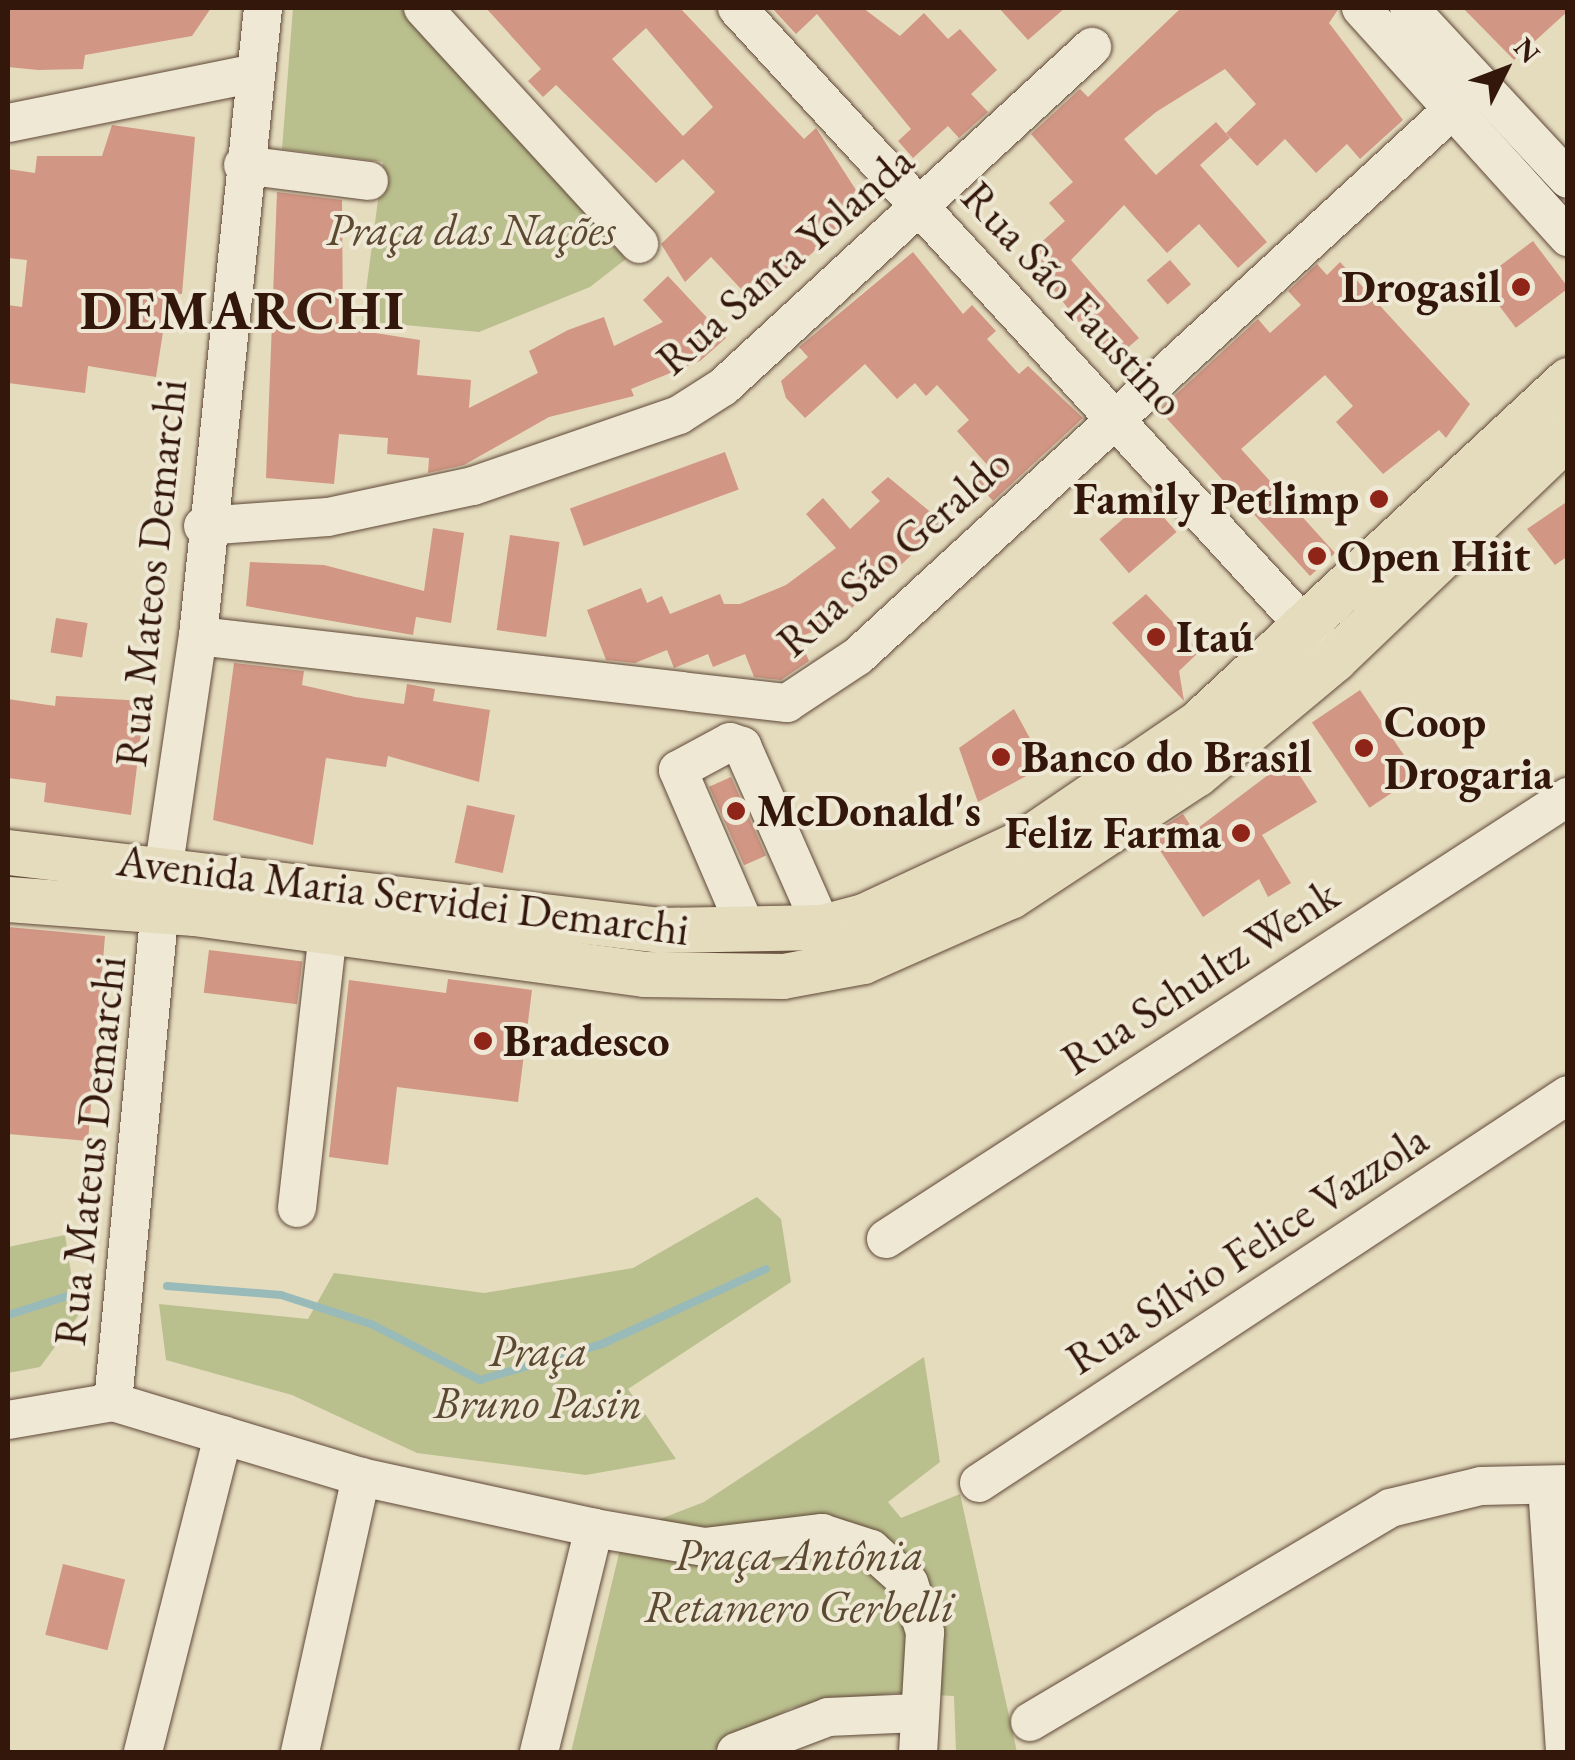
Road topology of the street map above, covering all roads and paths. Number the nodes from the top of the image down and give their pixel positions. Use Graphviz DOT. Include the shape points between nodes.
graph roads {
  1 [pos="263,8"];
  2 [pos="423,8"];
  3 [pos="738,8"];
  4 [pos="1361,8"];
  5 [pos="1409,8"];
  6 [pos="1092,47"];
  7 [pos="255,73"];
  8 [pos="1453,109"];
  9 [pos="8,123"];
  10 [pos="243,164"];
  11 [pos="1568,180"];
  12 [pos="369,181"];
  13 [pos="923,207"];
  14 [pos="1568,237"];
  15 [pos="639,244"];
  16 [pos="1568,380"];
  17 [pos="1118,418"];
  18 [pos="1568,435"];
  19 [pos="204,526"];
  20 [pos="198,636"];
  21 [pos="1321,643"];
  22 [pos="1568,797"];
  23 [pos="8,852"];
  24 [pos="164,865"];
  25 [pos="8,899"];
  26 [pos="161,910"];
  27 [pos="822,927"];
  28 [pos="746,928"];
  29 [pos="328,932"];
  30 [pos="1568,1095"];
  31 [pos="298,1208"];
  32 [pos="886,1238"];
  33 [pos="113,1402"];
  34 [pos="8,1420"];
  35 [pos="223,1436"];
  36 [pos="361,1477"];
  37 [pos="980,1482"];
  38 [pos="1558,1485"];
  39 [pos="594,1528"];
  40 [pos="918,1713"];
  41 [pos="1030,1722"];
  42 [pos="143,1752"];
  43 [pos="300,1752"];
  44 [pos="539,1752"];
  45 [pos="736,1752"];
  46 [pos="918,1752"];
  47 [pos="1565,1752"];
  1 -- 7 [label="street, Rua Mateos Demarchi"];
  2 -- 15 [label="street"];
  3 -- 13 [label="street, Rua São Faustino"];
  4 -- 8 [label="street"];
  5 -- 11 [label="street"];
  6 -- 13 [label="street, Rua Santa Yolanda"];
  7 -- 9 [label="street"];
  7 -- 10 [label="street, Rua Mateos Demarchi"];
  8 -- 14 [label="street"];
  8 -- 17 [label="street, Rua São Geraldo"];
  10 -- 12 [label="street"];
  10 -- 19 [label="street, Rua Mateos Demarchi"];
  13 -- 17 [label="street, Rua São Faustino"];
  13 -- 19 [label="street, Rua Santa Yolanda" via="723,387 618,442 401,502"];
  16 -- 21 [label="main road, Avenida Maria Servidei Demarchi"];
  17 -- 20 [label="street, Rua São Geraldo" via="858,656 788,703"];
  17 -- 21 [label="street, Rua São Faustino"];
  18 -- 21 [label="main road, Avenida Maria Servidei Demarchi"];
  19 -- 20 [label="street, Rua Mateos Demarchi"];
  20 -- 24 [label="street, Rua Mateos Demarchi"];
  21 -- 27 [label="main road, Avenida Maria Servidei Demarchi" via="1026,840 908,901"];
  21 -- 29 [label="main road, Avenida Maria Servidei Demarchi" via="1107,836 950,928 863,961 714,979"];
  22 -- 32 [label="street, Rua Schultz Wenk"];
  23 -- 24 [label="main road, Avenida Maria Servidei Demarchi"];
  24 -- 26 [label="street, Rua Mateos Demarchi"];
  24 -- 28 [label="main road, Avenida Maria Servidei Demarchi" via="614,926"];
  25 -- 26 [label="main road, Avenida Maria Servidei Demarchi"];
  26 -- 29 [label="main road, Avenida Maria Servidei Demarchi"];
  26 -- 33 [label="street, Rua Mateus Demarchi"];
  27 -- 28 [label="main road, Avenida Maria Servidei Demarchi"];
  27 -- 28 [label="street" via="742,746 730,742 678,770"];
  29 -- 31 [label="street"];
  30 -- 37 [label="street, Rua Sílvio Felice Vazzola"];
  33 -- 34 [label="street"];
  33 -- 35 [label="street"];
  35 -- 36 [label="street"];
  35 -- 42 [label="street"];
  36 -- 39 [label="street"];
  36 -- 43 [label="street"];
  38 -- 41 [label="street" via="1437,1495 1340,1531"];
  38 -- 47 [label="street"];
  39 -- 40 [label="street" via="704,1548 822,1533 871,1549 909,1583 924,1632"];
  39 -- 44 [label="street"];
  40 -- 45 [label="street" via="828,1717"];
  40 -- 46 [label="street"];
}
